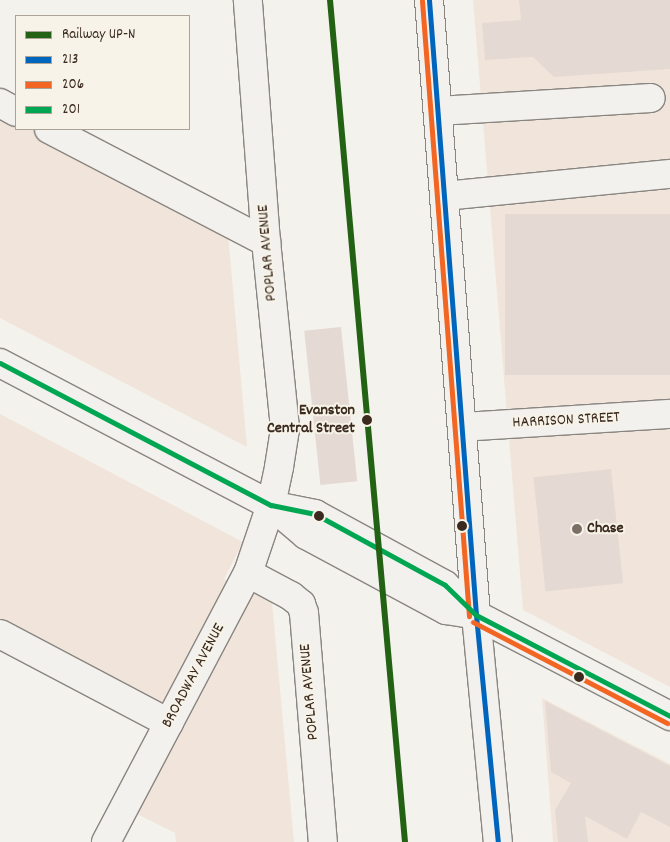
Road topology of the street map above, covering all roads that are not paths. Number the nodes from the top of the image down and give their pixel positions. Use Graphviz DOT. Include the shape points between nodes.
graph roads {
  1 [pos="248,0"];
  2 [pos="430,0"];
  3 [pos="651,98"];
  4 [pos="0,103"];
  5 [pos="15,111"];
  6 [pos="438,111"];
  7 [pos="51,130"];
  8 [pos="670,174"];
  9 [pos="444,196"];
  10 [pos="266,242"];
  11 [pos="0,363"];
  12 [pos="670,414"];
  13 [pos="462,427"];
  14 [pos="271,505"];
  15 [pos="248,574"];
  16 [pos="476,615"];
  17 [pos="0,634"];
  18 [pos="670,716"];
  19 [pos="169,723"];
  20 [pos="106,842"];
  21 [pos="323,842"];
  22 [pos="498,842"];
  1 -- 10 [label="main road, POPLAR AVENUE"];
  2 -- 6 [label="main road"];
  3 -- 6 [label="main road"];
  4 -- 5 [label="main road"];
  6 -- 9 [label="main road"];
  7 -- 10 [label="main road"];
  8 -- 9 [label="main road"];
  9 -- 13 [label="main road"];
  10 -- 14 [label="main road, POPLAR AVENUE" via="285,428"];
  11 -- 14 [label="main road"];
  12 -- 13 [label="main road, HARRISON STREET"];
  13 -- 16 [label="main road"];
  14 -- 15 [label="main road, BROADWAY AVENUE"];
  14 -- 16 [label="main road" via="314,514 445,585"];
  15 -- 19 [label="main road, BROADWAY AVENUE"];
  15 -- 21 [label="main road, POPLAR AVENUE" via="291,596 301,604 304,614"];
  16 -- 18 [label="main road"];
  16 -- 22 [label="main road"];
  17 -- 19 [label="main road"];
  19 -- 20 [label="main road, BROADWAY AVENUE"];
}
